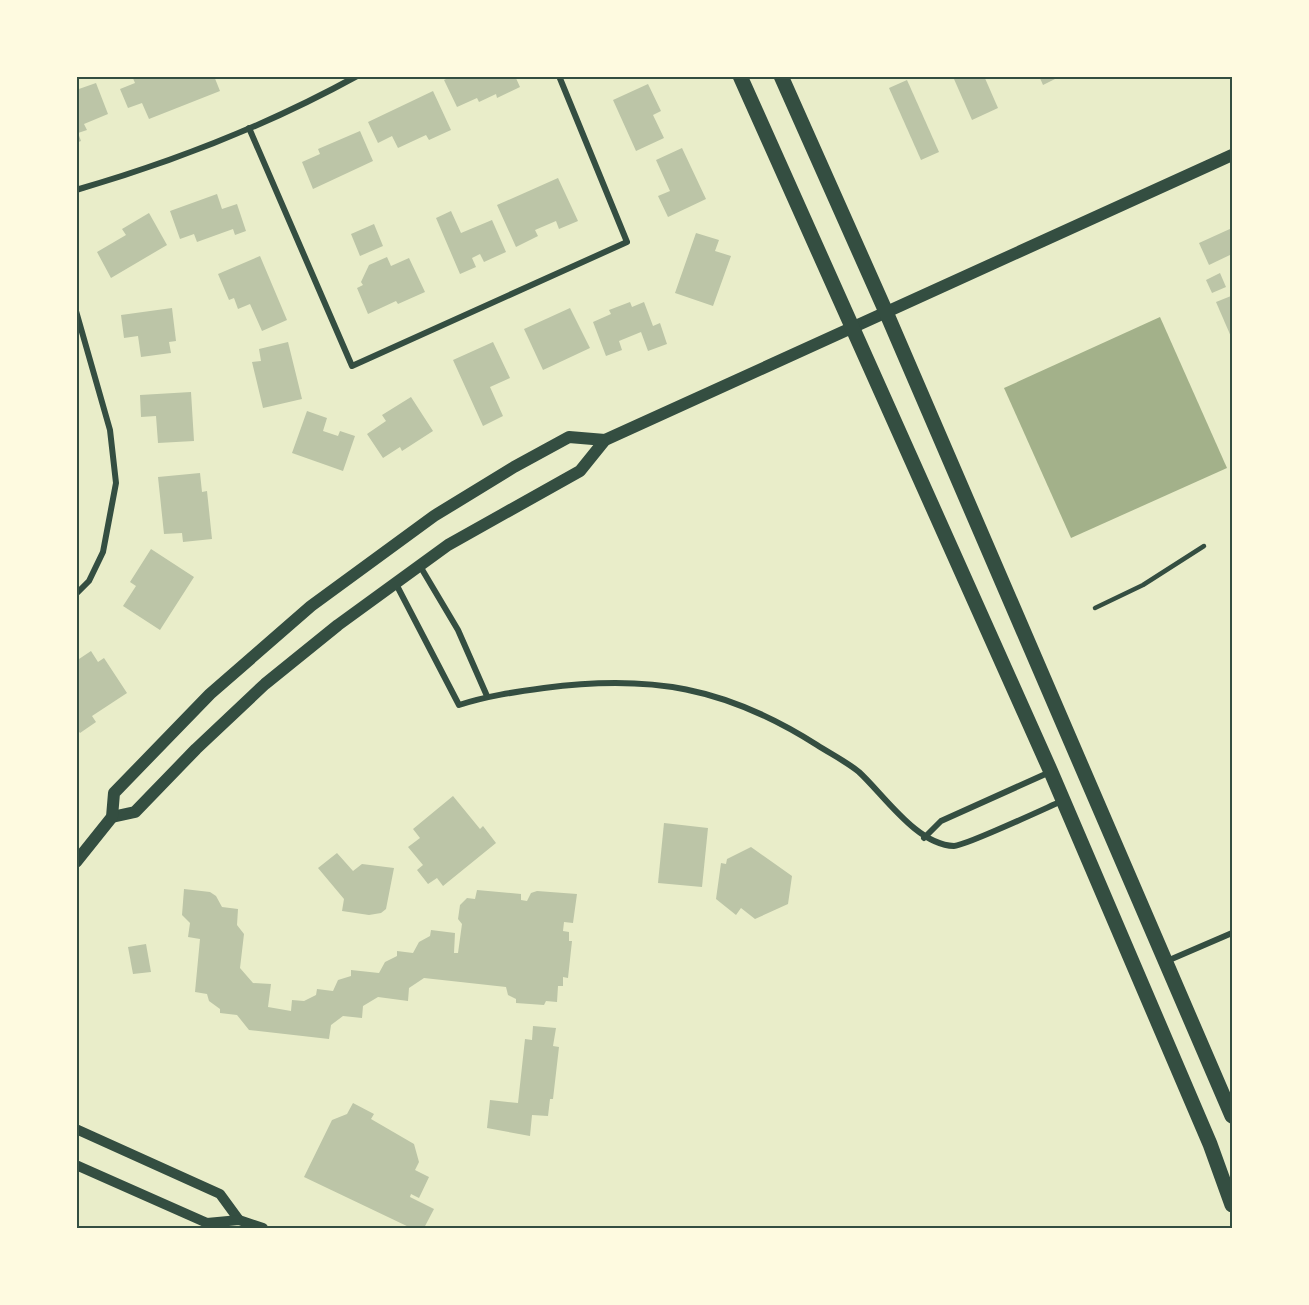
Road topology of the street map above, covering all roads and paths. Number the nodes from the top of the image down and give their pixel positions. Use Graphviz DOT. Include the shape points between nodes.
graph roads {
  1 [pos="357,76"];
  2 [pos="559,76"];
  3 [pos="740,76"];
  4 [pos="781,76"];
  5 [pos="249,129"];
  6 [pos="1233,155"];
  7 [pos="76,190"];
  8 [pos="76,311"];
  9 [pos="886,312"];
  10 [pos="852,328"];
  11 [pos="605,440"];
  12 [pos="1204,546"];
  13 [pos="419,565"];
  14 [pos="394,582"];
  15 [pos="76,594"];
  16 [pos="1095,608"];
  17 [pos="487,696"];
  18 [pos="1051,772"];
  19 [pos="1063,800"];
  20 [pos="112,818"];
  21 [pos="924,837"];
  22 [pos="76,862"];
  23 [pos="1233,933"];
  24 [pos="1166,962"];
  25 [pos="1233,1116"];
  26 [pos="76,1129"];
  27 [pos="76,1165"];
  28 [pos="1233,1205"];
  29 [pos="239,1220"];
  30 [pos="263,1228"];
  1 -- 5 [label="street"];
  2 -- 5 [label="street" via="627,242 352,366"];
  3 -- 10 [label="main road"];
  4 -- 9 [label="main road"];
  5 -- 7 [label="street"];
  6 -- 9 [label="main road"];
  8 -- 15 [label="street" via="110,430 116,483 103,552 89,581"];
  9 -- 10 [label="main road"];
  9 -- 24 [label="main road"];
  10 -- 11 [label="main road"];
  10 -- 18 [label="main road"];
  11 -- 13 [label="main road" via="580,471"];
  11 -- 20 [label="main road" via="568,437 465,496 341,582 234,672 154,751 114,794"];
  12 -- 16 [label="lane" via="1143,585"];
  13 -- 14 [label="main road"];
  13 -- 17 [label="street" via="458,630"];
  14 -- 17 [label="street" via="459,705"];
  14 -- 20 [label="main road" via="265,684 135,812"];
  17 -- 21 [label="street" via="605,682 656,684 717,696 794,731 857,771"];
  18 -- 19 [label="main road"];
  18 -- 21 [label="street" via="941,821"];
  19 -- 21 [label="street" via="955,846"];
  19 -- 28 [label="main road"];
  20 -- 22 [label="main road"];
  23 -- 24 [label="street"];
  24 -- 25 [label="main road"];
  26 -- 29 [label="street" via="220,1194"];
  27 -- 29 [label="street" via="207,1223"];
  29 -- 30 [label="street"];
}
